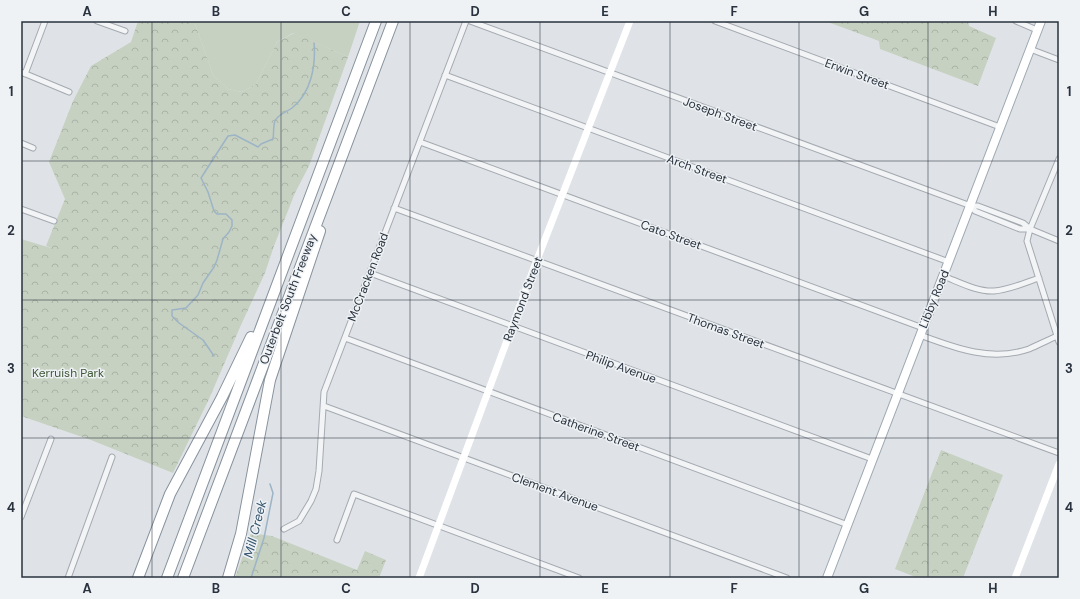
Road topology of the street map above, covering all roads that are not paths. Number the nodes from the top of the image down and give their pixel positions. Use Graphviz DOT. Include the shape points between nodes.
graph roads {
  1 [pos="45,21"];
  2 [pos="97,21"];
  3 [pos="376,21"];
  4 [pos="393,21"];
  5 [pos="466,21"];
  6 [pos="470,21"];
  7 [pos="630,21"];
  8 [pos="715,21"];
  9 [pos="1016,21"];
  10 [pos="1041,21"];
  11 [pos="1037,30"];
  12 [pos="125,32"];
  13 [pos="1030,49"];
  14 [pos="1059,60"];
  15 [pos="23,73"];
  16 [pos="610,73"];
  17 [pos="445,75"];
  18 [pos="69,92"];
  19 [pos="588,128"];
  20 [pos="1000,128"];
  21 [pos="420,142"];
  22 [pos="21,143"];
  23 [pos="33,148"];
  24 [pos="1059,159"];
  25 [pos="332,180"];
  26 [pos="563,195"];
  27 [pos="970,206"];
  28 [pos="394,208"];
  29 [pos="21,209"];
  30 [pos="54,222"];
  31 [pos="1030,229"];
  32 [pos="1059,241"];
  33 [pos="537,261"];
  34 [pos="949,262"];
  35 [pos="370,273"];
  36 [pos="943,276"];
  37 [pos="1039,278"];
  38 [pos="268,307"];
  39 [pos="512,326"];
  40 [pos="922,331"];
  41 [pos="345,338"];
  42 [pos="1058,339"];
  43 [pos="488,392"];
  44 [pos="897,394"];
  45 [pos="324,406"];
  46 [pos="51,439"];
  47 [pos="1059,453"];
  48 [pos="112,457"];
  49 [pos="464,458"];
  50 [pos="872,459"];
  51 [pos="1059,464"];
  52 [pos="21,517"];
  53 [pos="848,525"];
  54 [pos="439,526"];
  55 [pos="284,529"];
  56 [pos="337,540"];
  57 [pos="68,578"];
  58 [pos="138,578"];
  59 [pos="167,578"];
  60 [pos="183,578"];
  61 [pos="228,578"];
  62 [pos="419,578"];
  63 [pos="579,578"];
  64 [pos="787,578"];
  65 [pos="827,578"];
  66 [pos="1015,578"];
  1 -- 15 [label="street"];
  2 -- 12 [label="street"];
  3 -- 38 [label="highway, Outerbelt South Freeway"];
  4 -- 25 [label="highway, Outerbelt South Freeway"];
  5 -- 17 [label="street, McCracken Road"];
  6 -- 16 [label="street, Joseph Street"];
  7 -- 16 [label="street, Raymond Street"];
  8 -- 20 [label="street, Erwin Street"];
  9 -- 11 [label="street"];
  10 -- 11 [label="main road, Libby Road"];
  11 -- 13 [label="main road, Libby Road"];
  13 -- 14 [label="street"];
  13 -- 20 [label="main road, Libby Road"];
  15 -- 18 [label="street"];
  16 -- 19 [label="street, Raymond Street"];
  16 -- 27 [label="street, Joseph Street"];
  17 -- 19 [label="street, Arch Street"];
  17 -- 21 [label="street, McCracken Road"];
  19 -- 26 [label="street, Raymond Street"];
  19 -- 34 [label="street, Arch Street"];
  20 -- 27 [label="main road, Libby Road"];
  21 -- 26 [label="street, Cato Street"];
  21 -- 28 [label="street, McCracken Road"];
  22 -- 23 [label="street"];
  24 -- 31 [label="street"];
  25 -- 60 [label="highway, Outerbelt South Freeway"];
  25 -- 61 [label="highway" via="324,222 270,380 241,534"];
  26 -- 33 [label="street, Raymond Street"];
  26 -- 40 [label="street, Cato Street"];
  27 -- 31 [label="street, Joseph Street" via="976,212 1020,229"];
  27 -- 34 [label="main road, Libby Road"];
  28 -- 33 [label="street, Thomas Street"];
  28 -- 35 [label="street, McCracken Road"];
  29 -- 30 [label="street"];
  31 -- 32 [label="street, Joseph Street"];
  31 -- 37 [label="street" via="1027,241"];
  33 -- 39 [label="street, Raymond Street"];
  33 -- 44 [label="street, Thomas Street"];
  34 -- 36 [label="main road, Libby Road"];
  35 -- 39 [label="street, Philip Avenue"];
  35 -- 41 [label="street, McCracken Road"];
  36 -- 37 [label="street" via="993,292"];
  36 -- 40 [label="main road, Libby Road"];
  37 -- 42 [label="street"];
  38 -- 58 [label="highway" via="173,490"];
  38 -- 59 [label="highway, Outerbelt South Freeway"];
  39 -- 43 [label="street, Raymond Street"];
  39 -- 50 [label="street, Philip Avenue"];
  40 -- 42 [label="street, Cato Street" via="955,348 988,354 1028,349"];
  40 -- 44 [label="main road, Libby Road"];
  41 -- 43 [label="street, Catherine Street"];
  41 -- 45 [label="street, McCracken Road" via="324,392"];
  43 -- 49 [label="street, Raymond Street"];
  43 -- 53 [label="street, Catherine Street"];
  44 -- 47 [label="street, Thomas Street"];
  44 -- 50 [label="main road, Libby Road"];
  45 -- 49 [label="street, Clement Avenue"];
  45 -- 55 [label="street, McCracken Road" via="320,471 316,489 299,521"];
  46 -- 52 [label="street"];
  48 -- 57 [label="street"];
  49 -- 54 [label="street, Raymond Street"];
  49 -- 64 [label="street, Clement Avenue"];
  50 -- 53 [label="main road, Libby Road"];
  51 -- 66 [label="street"];
  53 -- 65 [label="main road, Libby Road"];
  54 -- 56 [label="street" via="354,494"];
  54 -- 62 [label="street, Raymond Street"];
  54 -- 63 [label="street"];
}
